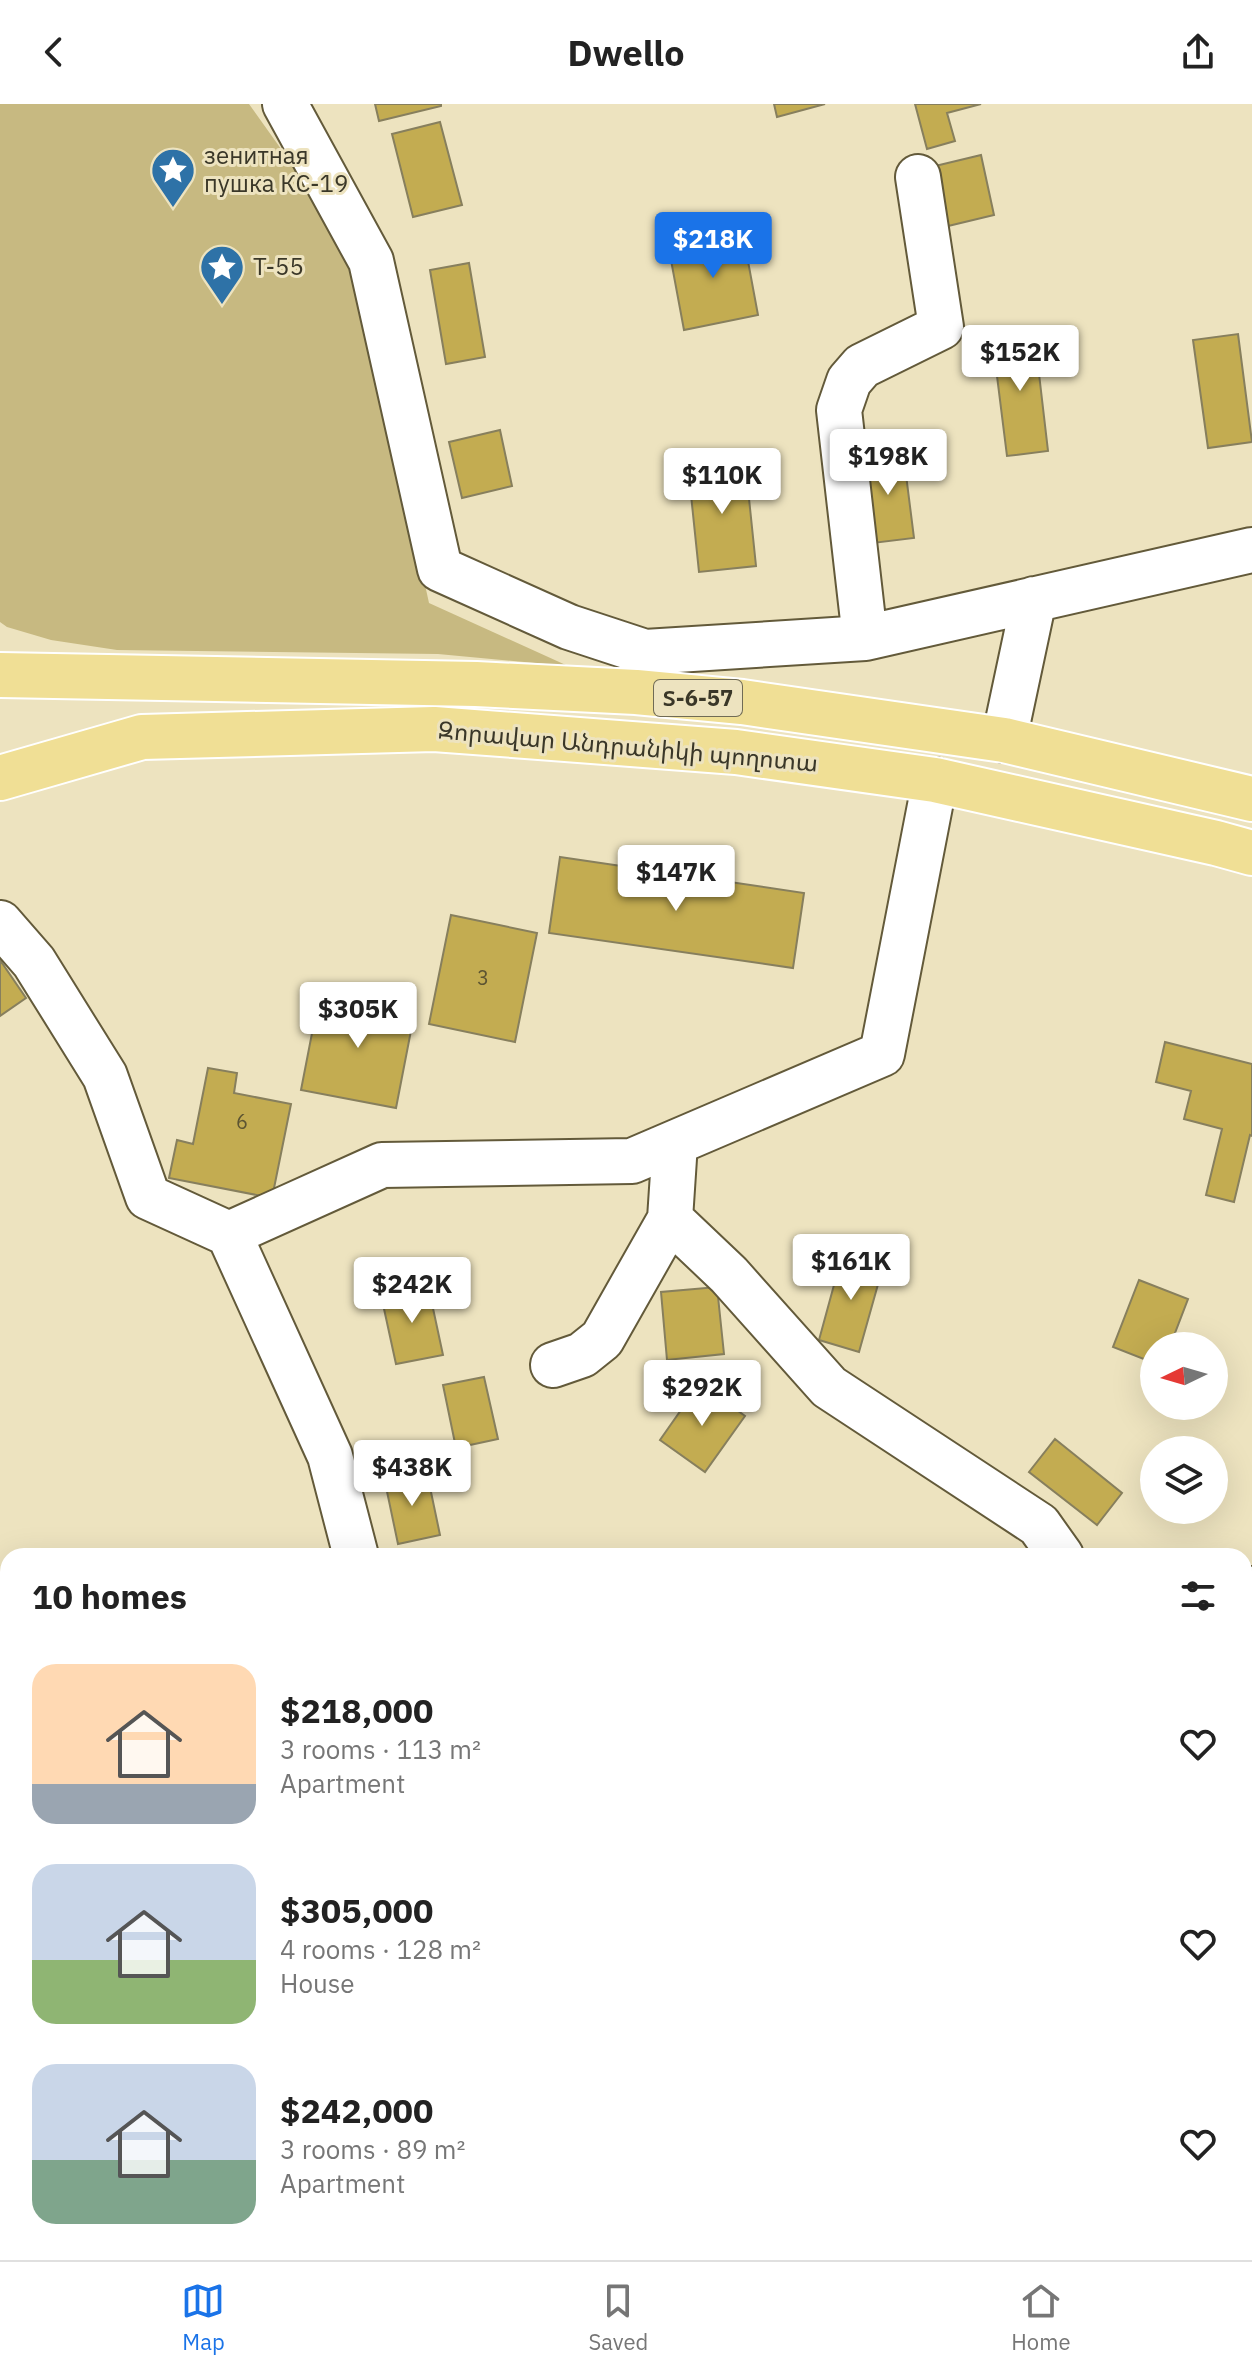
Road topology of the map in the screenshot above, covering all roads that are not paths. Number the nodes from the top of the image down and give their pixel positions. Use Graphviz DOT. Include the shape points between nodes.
graph roads {
  1 [pos="285,104"];
  2 [pos="918,177"];
  3 [pos="1252,550"];
  4 [pos="1034,599"];
  5 [pos="865,638"];
  6 [pos="641,672"];
  7 [pos="0,675"];
  8 [pos="1004,740"];
  9 [pos="0,778"];
  10 [pos="935,780"];
  11 [pos="1252,799"];
  12 [pos="1252,853"];
  13 [pos="0,923"];
  14 [pos="675,1143"];
  15 [pos="670,1219"];
  16 [pos="229,1234"];
  17 [pos="553,1365"];
  18 [pos="354,1548"];
  19 [pos="1055,1548"];
  1 -- 6 [label="street" via="371,261 440,569 569,627"];
  2 -- 5 [label="street" via="941,327 862,366 849,381 839,410"];
  3 -- 4 [label="street"];
  4 -- 5 [label="street"];
  4 -- 8 [label="street"];
  5 -- 6 [label="street"];
  6 -- 7 [label="main road, Զորավար Անդրանիկի պողոտա / Տ-6-57" via="476,684"];
  6 -- 8 [label="main road, Զորավար Անդրանիկի պողոտա / Տ-6-57" via="742,702"];
  8 -- 11 [label="main road, Զորավար Անդրանիկի պողոտա / Տ-6-57"];
  9 -- 10 [label="main road, Զորավար Անդրանիկի պողոտա / Տ-6-57" via="142,737 434,729 736,752"];
  10 -- 12 [label="main road, Զորավար Անդրանիկի պողոտա / Տ-6-57"];
  10 -- 14 [label="street" via="882,1054"];
  13 -- 16 [label="street" via="34,962 105,1076 148,1197"];
  14 -- 15 [label="street"];
  14 -- 16 [label="street" via="632,1161 382,1165"];
  15 -- 17 [label="street" via="602,1339 582,1355"];
  15 -- 19 [label="street" via="729,1275 829,1387 1039,1525"];
  16 -- 18 [label="street" via="330,1456"];
}
